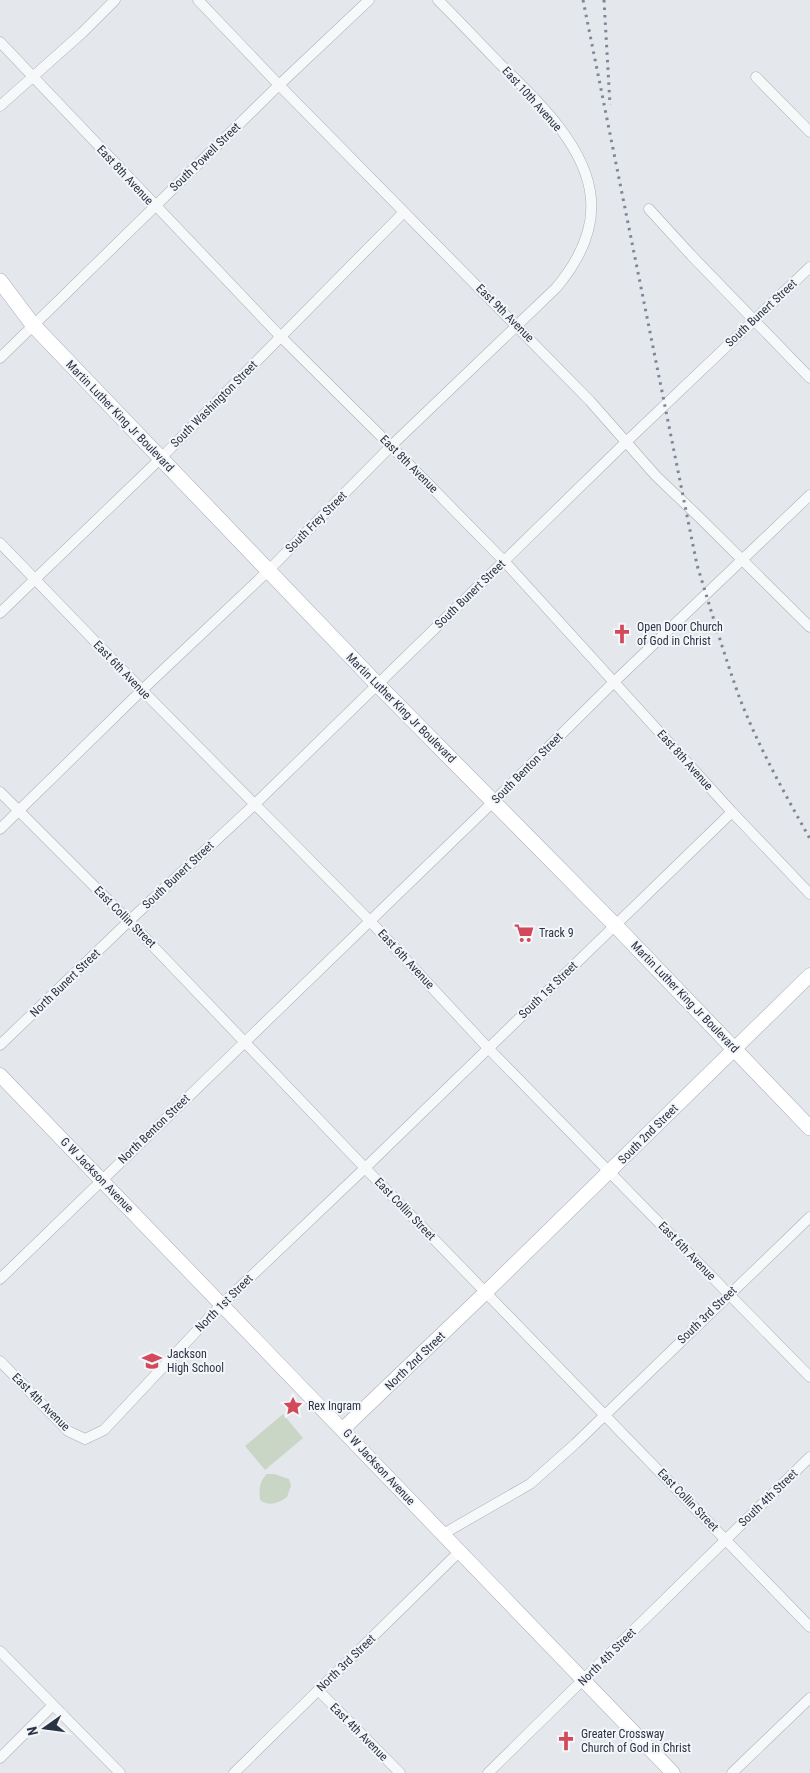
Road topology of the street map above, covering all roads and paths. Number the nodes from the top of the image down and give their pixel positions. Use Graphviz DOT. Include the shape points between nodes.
graph roads {
  1 [pos="115,0"];
  2 [pos="198,0"];
  3 [pos="369,0"];
  4 [pos="438,0"];
  5 [pos="0,42"];
  6 [pos="33,77"];
  7 [pos="756,77"];
  8 [pos="279,85"];
  9 [pos="0,106"];
  10 [pos="810,132"];
  11 [pos="155,206"];
  12 [pos="649,209"];
  13 [pos="404,212"];
  14 [pos="591,218"];
  15 [pos="810,267"];
  16 [pos="0,282"];
  17 [pos="754,320"];
  18 [pos="516,325"];
  19 [pos="33,326"];
  20 [pos="280,337"];
  21 [pos="0,358"];
  22 [pos="810,378"];
  23 [pos="626,442"];
  24 [pos="391,446"];
  25 [pos="161,458"];
  26 [pos="810,494"];
  27 [pos="0,543"];
  28 [pos="743,560"];
  29 [pos="504,561"];
  30 [pos="268,570"];
  31 [pos="35,579"];
  32 [pos="0,613"];
  33 [pos="810,627"];
  34 [pos="614,682"];
  35 [pos="378,684"];
  36 [pos="142,690"];
  37 [pos="0,792"];
  38 [pos="494,801"];
  39 [pos="254,805"];
  40 [pos="18,811"];
  41 [pos="732,812"];
  42 [pos="0,829"];
  43 [pos="810,894"];
  44 [pos="129,921"];
  45 [pos="370,921"];
  46 [pos="615,925"];
  47 [pos="810,975"];
  48 [pos="245,1042"];
  49 [pos="0,1045"];
  50 [pos="488,1048"];
  51 [pos="734,1049"];
  52 [pos="0,1075"];
  53 [pos="810,1128"];
  54 [pos="365,1168"];
  55 [pos="610,1172"];
  56 [pos="102,1179"];
  57 [pos="810,1217"];
  58 [pos="0,1279"];
  59 [pos="486,1292"];
  60 [pos="729,1294"];
  61 [pos="221,1305"];
  62 [pos="0,1361"];
  63 [pos="810,1377"];
  64 [pos="606,1414"];
  65 [pos="343,1429"];
  66 [pos="85,1439"];
  67 [pos="810,1458"];
  68 [pos="443,1534"];
  69 [pos="726,1539"];
  70 [pos="460,1552"];
  71 [pos="810,1627"];
  72 [pos="0,1651"];
  73 [pos="584,1681"];
  74 [pos="318,1690"];
  75 [pos="810,1698"];
  76 [pos="53,1706"];
  77 [pos="0,1758"];
  78 [pos="120,1773"];
  79 [pos="234,1773"];
  80 [pos="400,1773"];
  81 [pos="488,1773"];
  82 [pos="673,1773"];
  83 [pos="732,1773"];
  1 -- 6 [label="street"];
  2 -- 8 [label="street, East 9th Avenue"];
  3 -- 8 [label="street, South Powell Street"];
  4 -- 14 [label="street, East 10th Avenue" via="555,122 581,162 589,183"];
  5 -- 6 [label="street, East 8th Avenue"];
  6 -- 9 [label="street"];
  6 -- 11 [label="street, East 8th Avenue"];
  7 -- 10 [label="street"];
  8 -- 11 [label="street, South Powell Street"];
  8 -- 13 [label="street, East 9th Avenue"];
  11 -- 19 [label="street, South Powell Street"];
  11 -- 20 [label="street, East 8th Avenue"];
  12 -- 17 [label="street"];
  13 -- 18 [label="street, East 9th Avenue"];
  13 -- 20 [label="street, South Washington Street"];
  14 -- 18 [label="street, South Frey Street" via="580,254 567,275"];
  15 -- 17 [label="street, South Bunert Street"];
  16 -- 19 [label="main road, Martin Luther King Jr Boulevard"];
  17 -- 22 [label="street"];
  17 -- 23 [label="street, South Bunert Street"];
  18 -- 23 [label="street, East 9th Avenue"];
  18 -- 24 [label="street, South Frey Street"];
  19 -- 21 [label="street, South Powell Street"];
  19 -- 25 [label="main road, Martin Luther King Jr Boulevard"];
  20 -- 24 [label="street, East 8th Avenue"];
  20 -- 25 [label="street, South Washington Street"];
  23 -- 28 [label="street, East 9th Avenue" via="656,476"];
  23 -- 29 [label="street, South Bunert Street"];
  24 -- 29 [label="street, East 8th Avenue"];
  24 -- 30 [label="street, South Frey Street"];
  25 -- 30 [label="main road, Martin Luther King Jr Boulevard"];
  25 -- 31 [label="street, South Washington Street"];
  26 -- 28 [label="street, South Benton Street"];
  27 -- 31 [label="street, East 6th Avenue"];
  28 -- 33 [label="street, East 9th Avenue"];
  28 -- 34 [label="street, South Benton Street"];
  29 -- 34 [label="street, East 8th Avenue"];
  29 -- 35 [label="street, South Bunert Street"];
  30 -- 35 [label="main road, Martin Luther King Jr Boulevard"];
  30 -- 36 [label="street, South Frey Street"];
  31 -- 32 [label="street, South Washington Street"];
  31 -- 36 [label="street, East 6th Avenue"];
  34 -- 38 [label="street, South Benton Street"];
  34 -- 41 [label="street, East 8th Avenue"];
  35 -- 38 [label="main road, Martin Luther King Jr Boulevard"];
  35 -- 39 [label="street, South Bunert Street"];
  36 -- 39 [label="street, East 6th Avenue"];
  36 -- 40 [label="street, South Frey Street"];
  37 -- 40 [label="street, East Collin Street"];
  38 -- 45 [label="street, South Benton Street"];
  38 -- 46 [label="main road, Martin Luther King Jr Boulevard"];
  39 -- 44 [label="street, South Bunert Street"];
  39 -- 45 [label="street, East 6th Avenue"];
  40 -- 42 [label="street, South Frey Street"];
  40 -- 44 [label="street, East Collin Street"];
  41 -- 43 [label="street, East 8th Avenue"];
  41 -- 46 [label="street, South 1st Street"];
  44 -- 48 [label="street, East Collin Street"];
  44 -- 49 [label="street, North Bunert Street"];
  45 -- 48 [label="street, South Benton Street"];
  45 -- 50 [label="street, East 6th Avenue"];
  46 -- 50 [label="street, South 1st Street"];
  46 -- 51 [label="main road, Martin Luther King Jr Boulevard"];
  47 -- 51 [label="street, South 2nd Street"];
  48 -- 54 [label="street, East Collin Street"];
  48 -- 56 [label="street, North Benton Street"];
  50 -- 54 [label="street, South 1st Street"];
  50 -- 55 [label="street, East 6th Avenue"];
  51 -- 53 [label="main road, Martin Luther King Jr Boulevard"];
  51 -- 55 [label="street, South 2nd Street"];
  52 -- 56 [label="street, G W Jackson Avenue"];
  54 -- 59 [label="street, East Collin Street"];
  54 -- 61 [label="street, North 1st Street"];
  55 -- 59 [label="street, South 2nd Street"];
  55 -- 60 [label="street, East 6th Avenue"];
  56 -- 58 [label="street, North Benton Street"];
  56 -- 61 [label="street, G W Jackson Avenue"];
  57 -- 60 [label="street, South 3rd Street"];
  59 -- 64 [label="street, East Collin Street"];
  59 -- 65 [label="street, North 2nd Street"];
  60 -- 63 [label="street, East 6th Avenue"];
  60 -- 64 [label="street, South 3rd Street"];
  61 -- 65 [label="street, G W Jackson Avenue"];
  61 -- 66 [label="street, North 1st Street" via="104,1430"];
  62 -- 66 [label="street, East 4th Avenue" via="68,1431"];
  64 -- 68 [label="street" via="530,1484"];
  64 -- 69 [label="street, East Collin Street"];
  65 -- 68 [label="street, G W Jackson Avenue"];
  67 -- 69 [label="street, South 4th Street"];
  68 -- 70 [label="street, G W Jackson Avenue"];
  69 -- 71 [label="street, East Collin Street"];
  69 -- 73 [label="street, North 4th Street"];
  70 -- 73 [label="street, G W Jackson Avenue"];
  70 -- 74 [label="street, North 3rd Street"];
  72 -- 76 [label="street"];
  73 -- 81 [label="street, North 4th Street"];
  73 -- 82 [label="street, G W Jackson Avenue"];
  74 -- 79 [label="street, North 3rd Street"];
  74 -- 80 [label="street, East 4th Avenue"];
  75 -- 83 [label="street"];
  76 -- 77 [label="street"];
  76 -- 78 [label="street"];
}
